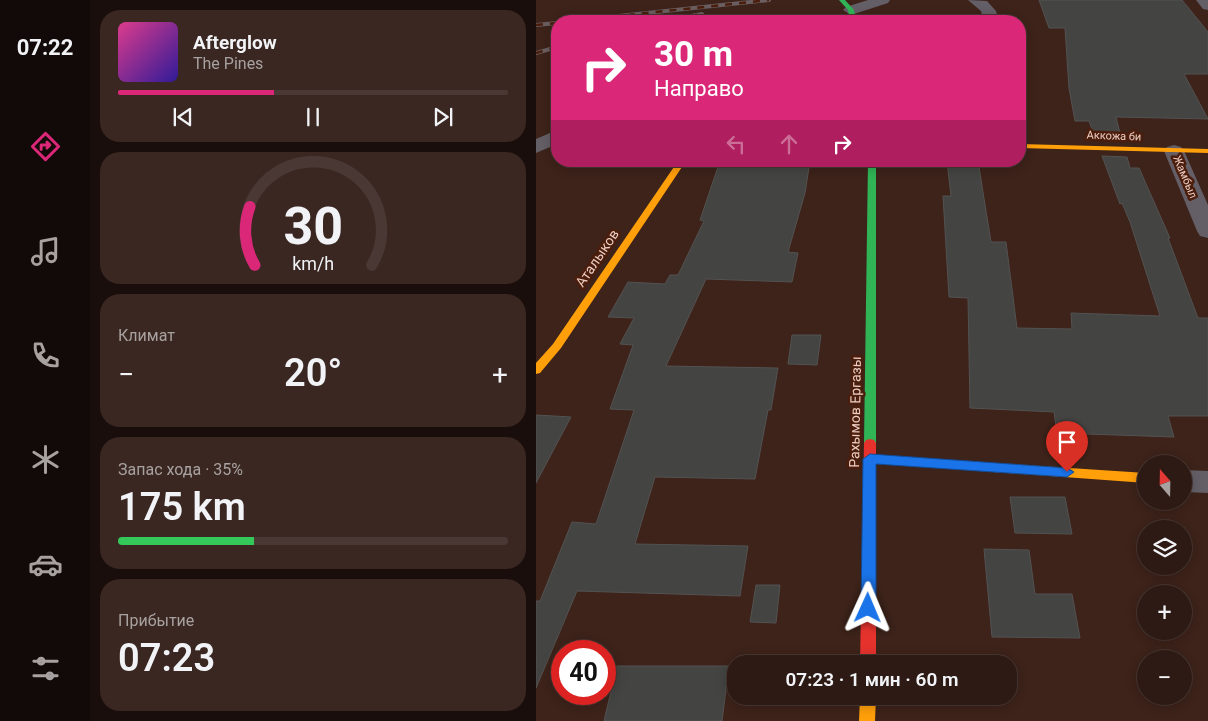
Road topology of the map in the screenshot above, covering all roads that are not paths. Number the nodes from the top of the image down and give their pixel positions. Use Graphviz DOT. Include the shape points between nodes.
graph roads {
  1 [pos="882,0"];
  2 [pos="975,0"];
  3 [pos="1203,0"];
  4 [pos="1208,6"];
  5 [pos="849,10"];
  6 [pos="990,15"];
  7 [pos="551,139"];
  8 [pos="1026,146"];
  9 [pos="536,147"];
  10 [pos="1174,151"];
  11 [pos="1208,151"];
  12 [pos="677,167"];
  13 [pos="872,167"];
  14 [pos="1208,231"];
  15 [pos="536,370"];
  16 [pos="870,459"];
  17 [pos="1137,477"];
  18 [pos="1192,481"];
  19 [pos="1208,482"];
  20 [pos="868,655"];
  21 [pos="868,705"];
  22 [pos="867,721"];
  1 -- 5 [label="street"];
  2 -- 6 [label="street" via="984,5"];
  3 -- 4 [label="street"];
  7 -- 9 [label="street"];
  8 -- 10 [label="street, Аккожа би"];
  10 -- 11 [label="street, Аккожа би"];
  10 -- 14 [label="street, Жамбыл"];
  12 -- 15 [label="street, Аталыков" via="557,346"];
  13 -- 16 [label="street, Рахымов Ергазы"];
  16 -- 17 [label="street"];
  16 -- 20 [label="street, Рахымов Ергазы"];
  18 -- 19 [label="street"];
  21 -- 22 [label="street"];
}
